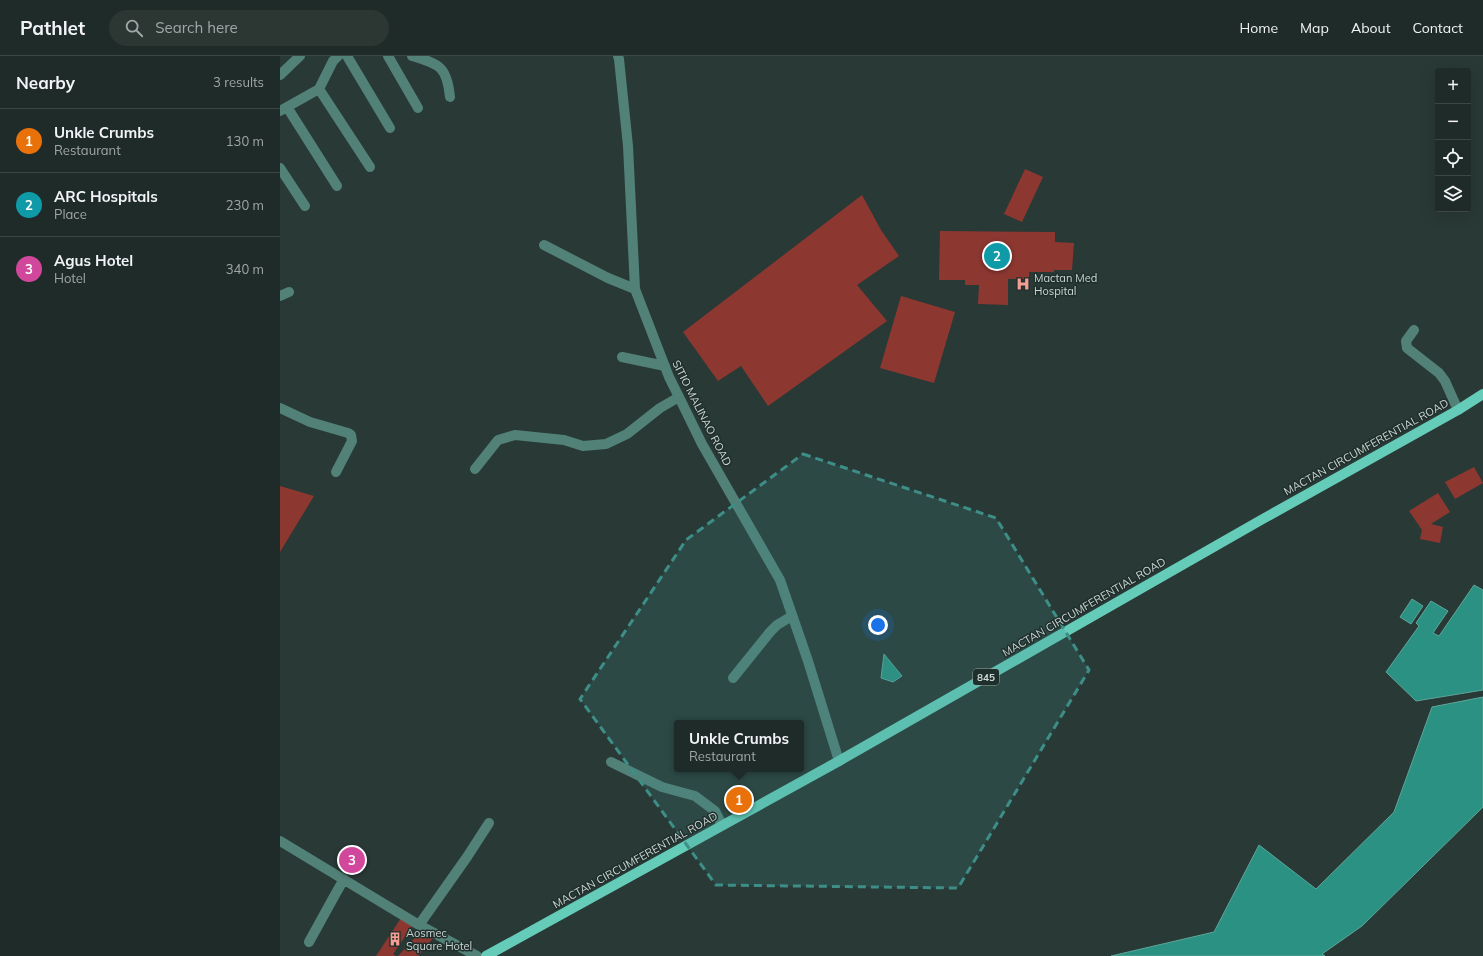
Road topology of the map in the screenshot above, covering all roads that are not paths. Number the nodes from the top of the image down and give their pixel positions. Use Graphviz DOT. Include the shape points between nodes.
graph roads {
  1 [pos="300,56"];
  2 [pos="338,56"];
  3 [pos="347,56"];
  4 [pos="388,56"];
  5 [pos="412,56"];
  6 [pos="618,56"];
  7 [pos="280,75"];
  8 [pos="319,89"];
  9 [pos="450,97"];
  10 [pos="418,108"];
  11 [pos="283,109"];
  12 [pos="390,128"];
  13 [pos="370,167"];
  14 [pos="280,168"];
  15 [pos="337,186"];
  16 [pos="305,206"];
  17 [pos="544,245"];
  18 [pos="635,289"];
  19 [pos="1414,330"];
  20 [pos="622,357"];
  21 [pos="665,366"];
  22 [pos="1483,394"];
  23 [pos="679,397"];
  24 [pos="280,408"];
  25 [pos="1458,410"];
  26 [pos="475,469"];
  27 [pos="336,472"];
  28 [pos="792,616"];
  29 [pos="733,678"];
  30 [pos="839,761"];
  31 [pos="612,762"];
  32 [pos="489,823"];
  33 [pos="722,825"];
  34 [pos="280,841"];
  35 [pos="344,879"];
  36 [pos="419,925"];
  37 [pos="308,942"];
  38 [pos="477,956"];
  39 [pos="486,956"];
  1 -- 7 [label="street"];
  2 -- 8 [label="street" via="332,61"];
  3 -- 12 [label="street"];
  4 -- 10 [label="street"];
  5 -- 9 [label="street" via="432,61 439,66 448,81"];
  6 -- 18 [label="street, SITIO MALINAO ROAD" via="628,146"];
  8 -- 11 [label="street"];
  8 -- 13 [label="street"];
  11 -- 15 [label="street"];
  14 -- 16 [label="street"];
  17 -- 18 [label="street"];
  18 -- 21 [label="street, SITIO MALINAO ROAD"];
  19 -- 25 [label="street" via="1406,341 1407,348 1442,377"];
  20 -- 21 [label="street"];
  21 -- 23 [label="street, SITIO MALINAO ROAD"];
  22 -- 25 [label="main road, MACTAN CIRCUMFERENTIAL ROAD / 845"];
  23 -- 26 [label="street" via="660,408 627,434 606,444 583,446 564,440 515,435 498,440"];
  23 -- 28 [label="street, SITIO MALINAO ROAD" via="702,444 780,580"];
  24 -- 27 [label="street" via="310,422 351,436 352,440"];
  25 -- 30 [label="main road, MACTAN CIRCUMFERENTIAL ROAD / 845"];
  28 -- 29 [label="street" via="770,632"];
  28 -- 30 [label="street, SITIO MALINAO ROAD"];
  30 -- 33 [label="main road, MACTAN CIRCUMFERENTIAL ROAD / 845"];
  31 -- 33 [label="street" via="662,787 695,796 715,811"];
  32 -- 36 [label="street"];
  33 -- 39 [label="main road, MACTAN CIRCUMFERENTIAL ROAD / 845"];
  34 -- 35 [label="street"];
  35 -- 36 [label="street"];
  35 -- 37 [label="street"];
  36 -- 38 [label="street"];
}
